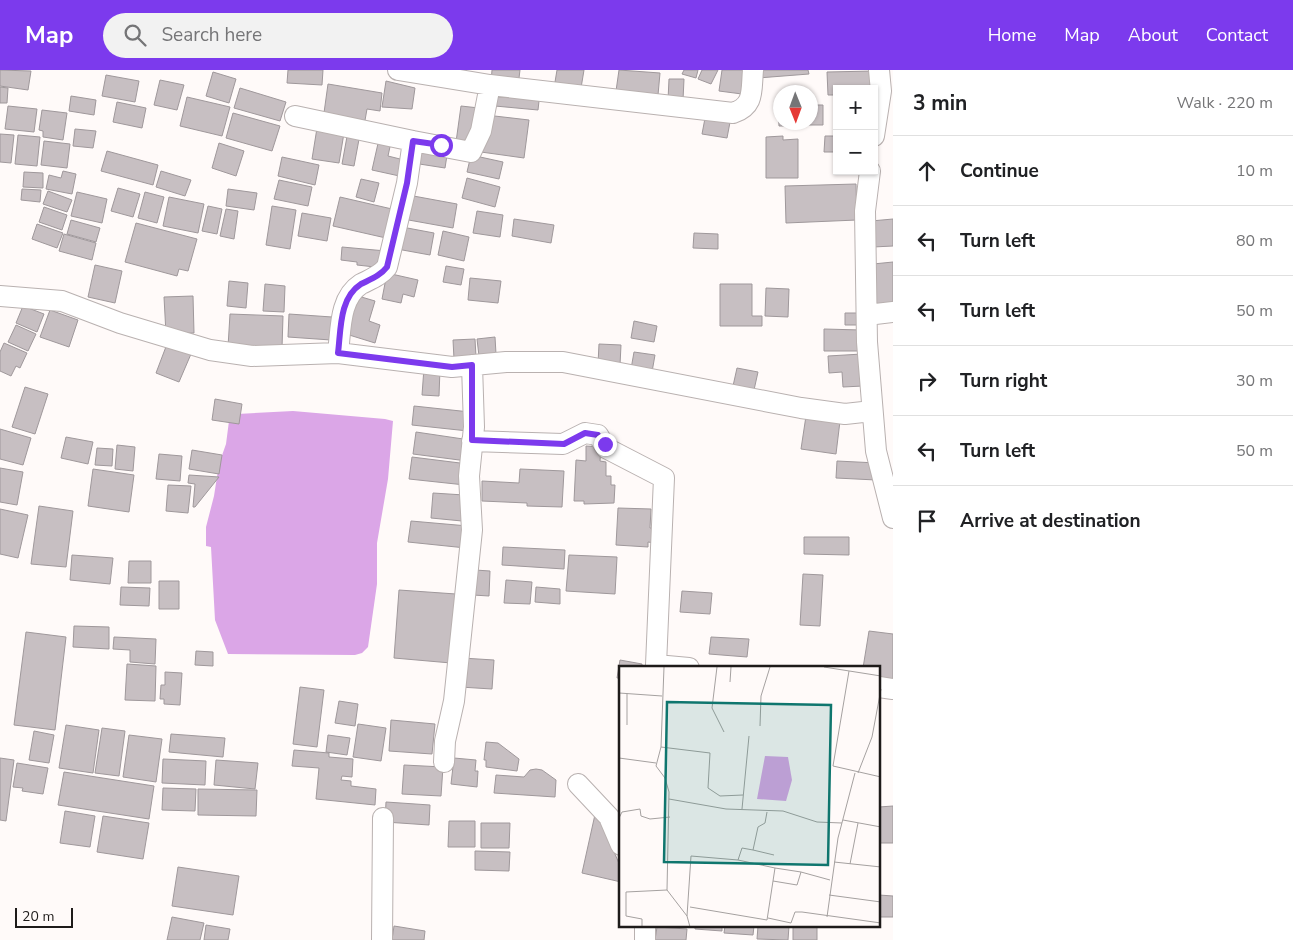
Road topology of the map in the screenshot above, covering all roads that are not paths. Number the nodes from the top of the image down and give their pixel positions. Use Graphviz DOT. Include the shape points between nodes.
graph roads {
  1 [pos="398,70"];
  2 [pos="753,70"];
  3 [pos="878,70"];
  4 [pos="490,85"];
  5 [pos="295,116"];
  6 [pos="875,130"];
  7 [pos="413,141"];
  8 [pos="870,175"];
  9 [pos="0,296"];
  10 [pos="893,312"];
  11 [pos="867,314"];
  12 [pos="338,353"];
  13 [pos="472,365"];
  14 [pos="872,411"];
  15 [pos="472,440"];
  16 [pos="893,518"];
  17 [pos="667,666"];
  18 [pos="444,762"];
  19 [pos="578,784"];
  20 [pos="383,818"];
  21 [pos="619,842"];
  22 [pos="382,940"];
  1 -- 4 [label="street"];
  2 -- 4 [label="street" via="750,102 744,110 733,113"];
  3 -- 6 [label="street" via="881,91"];
  4 -- 7 [label="street" via="481,131 472,152"];
  5 -- 7 [label="street"];
  7 -- 12 [label="street" via="407,183 387,267 382,274 351,293 343,312"];
  8 -- 11 [label="street" via="865,211"];
  9 -- 12 [label="street" via="62,300 120,323 210,350 252,356"];
  10 -- 11 [label="street"];
  11 -- 14 [label="street"];
  12 -- 13 [label="street" via="452,367"];
  13 -- 14 [label="street" via="563,362 801,408 845,414"];
  13 -- 15 [label="street"];
  14 -- 16 [label="street" via="876,451"];
  15 -- 17 [label="street" via="564,444 585,433 598,435 606,448 664,478 656,665"];
  15 -- 18 [label="street" via="469,572"];
  19 -- 21 [label="street" via="609,817"];
  20 -- 22 [label="street"];
}
